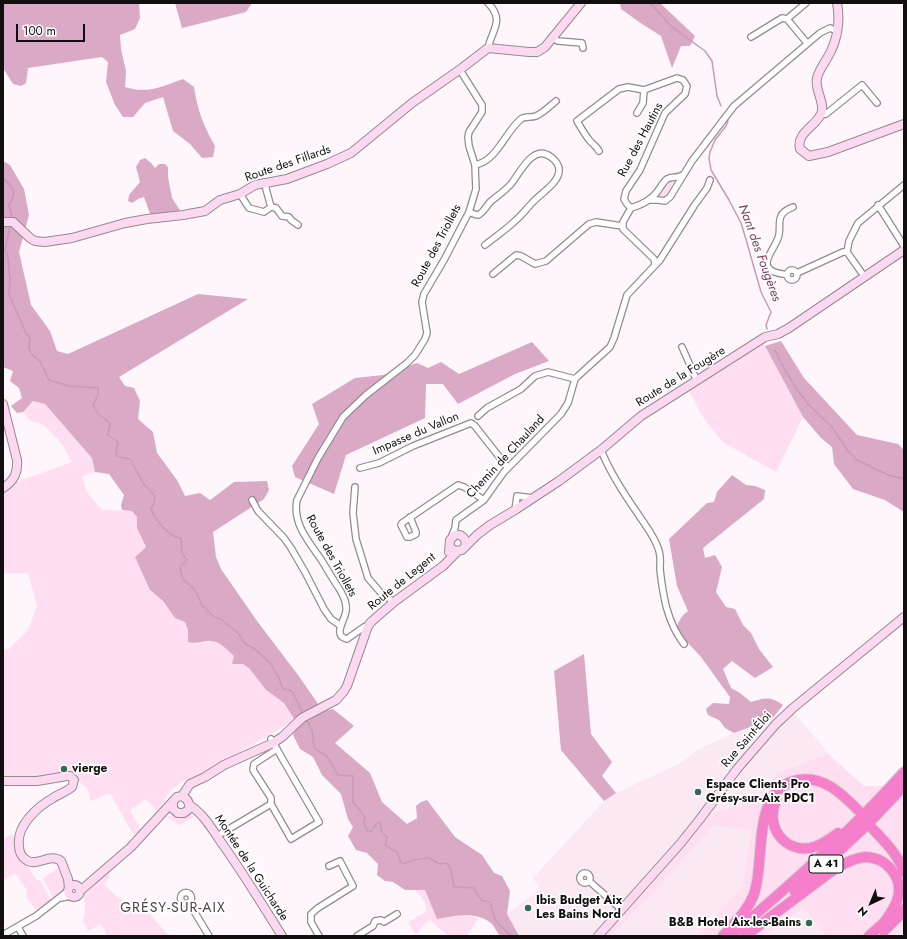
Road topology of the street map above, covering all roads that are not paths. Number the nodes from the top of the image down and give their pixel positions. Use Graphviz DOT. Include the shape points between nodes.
graph roads {
  1 [pos="488,3"];
  2 [pos="581,3"];
  3 [pos="806,3"];
  4 [pos="837,3"];
  5 [pos="787,19"];
  6 [pos="837,31"];
  7 [pos="751,37"];
  8 [pos="553,38"];
  9 [pos="807,43"];
  10 [pos="488,48"];
  11 [pos="583,48"];
  12 [pos="460,70"];
  13 [pos="644,90"];
  14 [pos="556,101"];
  15 [pos="877,103"];
  16 [pos="637,113"];
  17 [pos="820,115"];
  18 [pos="904,124"];
  19 [pos="599,151"];
  20 [pos="475,165"];
  21 [pos="684,174"];
  22 [pos="710,180"];
  23 [pos="266,184"];
  24 [pos="904,185"];
  25 [pos="240,194"];
  26 [pos="649,200"];
  27 [pos="878,205"];
  28 [pos="271,207"];
  29 [pos="793,207"];
  30 [pos="631,208"];
  31 [pos="469,212"];
  32 [pos="3,222"];
  33 [pos="298,225"];
  34 [pos="623,229"];
  35 [pos="485,244"];
  36 [pos="904,246"];
  37 [pos="904,250"];
  38 [pos="848,252"];
  39 [pos="655,264"];
  40 [pos="493,274"];
  41 [pos="864,276"];
  42 [pos="682,347"];
  43 [pos="575,379"];
  44 [pos="697,381"];
  45 [pos="3,404"];
  46 [pos="478,416"];
  47 [pos="601,450"];
  48 [pos="360,468"];
  49 [pos="508,468"];
  50 [pos="355,487"];
  51 [pos="3,488"];
  52 [pos="252,500"];
  53 [pos="484,500"];
  54 [pos="410,517"];
  55 [pos="459,537"];
  56 [pos="450,547"];
  57 [pos="457,552"];
  58 [pos="447,560"];
  59 [pos="394,602"];
  60 [pos="904,617"];
  61 [pos="341,626"];
  62 [pos="368,626"];
  63 [pos="684,644"];
  64 [pos="273,744"];
  65 [pos="904,772"];
  66 [pos="3,781"];
  67 [pos="904,786"];
  68 [pos="173,802"];
  69 [pos="186,803"];
  70 [pos="271,804"];
  71 [pos="175,811"];
  72 [pos="868,811"];
  73 [pos="161,816"];
  74 [pos="217,836"];
  75 [pos="904,863"];
  76 [pos="328,866"];
  77 [pos="904,872"];
  78 [pos="589,881"];
  79 [pos="73,890"];
  80 [pos="904,896"];
  81 [pos="189,903"];
  82 [pos="904,909"];
  83 [pos="622,910"];
  84 [pos="397,914"];
  85 [pos="883,924"];
  86 [pos="18,927"];
  87 [pos="3,936"];
  88 [pos="23,936"];
  89 [pos="208,936"];
  90 [pos="282,936"];
  91 [pos="319,936"];
  92 [pos="357,936"];
  93 [pos="598,936"];
  94 [pos="723,936"];
  95 [pos="730,936"];
  96 [pos="744,936"];
  97 [pos="869,936"];
  98 [pos="878,936"];
  1 -- 10 [label="street" via="496,14 496,26"];
  2 -- 8 [label="street"];
  3 -- 5 [label="street"];
  4 -- 6 [label="street"];
  5 -- 7 [label="street" via="782,18"];
  5 -- 9 [label="street"];
  6 -- 9 [label="street" via="830,28 820,32"];
  6 -- 17 [label="street" via="831,51 817,79 822,103"];
  8 -- 10 [label="street" via="545,48 537,52"];
  8 -- 11 [label="street" via="558,41 582,43"];
  9 -- 21 [label="street" via="734,106"];
  10 -- 12 [label="street, Route des Fillards"];
  12 -- 20 [label="street, Route des Triollets" via="482,105 482,112 468,137 468,146"];
  12 -- 23 [label="street, Route des Fillards" via="412,103 351,153 287,179"];
  13 -- 16 [label="street" via="643,103"];
  13 -- 19 [label="street, Rue des Hautins" via="628,87 620,89 577,121"];
  13 -- 30 [label="street, Rue des Hautins" via="677,78 683,80 687,86 685,94 665,113 640,170 626,191 624,199"];
  14 -- 20 [label="street" via="536,116 521,118 489,157"];
  15 -- 17 [label="street" via="862,85 826,114"];
  17 -- 18 [label="street" via="799,141 800,149 809,156 834,150"];
  20 -- 31 [label="street, Route des Triollets" via="476,189"];
  21 -- 26 [label="street" via="665,180"];
  21 -- 26 [label="street" via="665,201"];
  22 -- 39 [label="street, Chemin de Chauland"];
  23 -- 25 [label="street, Route des Fillards" via="256,185"];
  23 -- 28 [label="street"];
  24 -- 27 [label="street"];
  25 -- 28 [label="street" via="249,208 264,212"];
  25 -- 32 [label="street, Route des Fillards" via="220,200 210,209 199,213 147,219 51,241 35,241 13,222"];
  26 -- 30 [label="street"];
  27 -- 36 [label="street"];
  27 -- 38 [label="street" via="858,223 849,241"];
  28 -- 33 [label="street"];
  29 -- 38 [label="street" via="780,217 779,237 767,259 769,268 787,275 792,281 797,278 797,273"];
  30 -- 34 [label="street" via="623,222"];
  31 -- 35 [label="street" via="480,215 534,156 544,154 558,165 558,176 549,187 517,220"];
  31 -- 61 [label="street, Route des Triollets" via="424,294 422,302 427,333 421,346 408,363 366,395 343,417 297,500 296,512 300,527 345,599 346,609"];
  34 -- 39 [label="street" via="654,259"];
  34 -- 40 [label="street" via="596,222 589,224 546,261 535,264 516,255"];
  37 -- 41 [label="street, Route de la Fougère"];
  38 -- 41 [label="street"];
  39 -- 43 [label="street, Chemin de Chauland" via="627,295 610,347"];
  41 -- 44 [label="street, Route de la Fougère" via="789,328 765,337"];
  42 -- 44 [label="street"];
  43 -- 46 [label="street" via="548,372 535,376 521,389"];
  43 -- 49 [label="street, Chemin de Chauland" via="564,411"];
  44 -- 47 [label="street, Route de la Fougère" via="641,416"];
  45 -- 51 [label="street" via="17,467 15,476"];
  47 -- 55 [label="street, Route de la Fougère" via="559,481 476,535"];
  47 -- 63 [label="street" via="659,551 663,595 669,618"];
  48 -- 49 [label="street, Impasse du Vallon" via="379,463 413,446 471,423"];
  49 -- 53 [label="street, Chemin de Chauland"];
  50 -- 59 [label="street" via="353,513 356,539 368,578 381,593"];
  52 -- 61 [label="street" via="258,511 284,538 324,609 331,619"];
  53 -- 54 [label="street" via="458,485"];
  53 -- 55 [label="street, Chemin de Chauland" via="456,520"];
  55 -- 56 [label="street, Route de Legent" via="449,542"];
  55 -- 57 [label="street, Route de Legent" via="462,550"];
  56 -- 57 [label="street"];
  56 -- 58 [label="street, Route de Legent"];
  57 -- 58 [label="street, Route de Legent"];
  58 -- 59 [label="street, Route de Legent" via="443,566"];
  59 -- 62 [label="street, Route de Legent"];
  60 -- 83 [label="street, Rue Saint-Éloi" via="776,724 737,769 700,819"];
  61 -- 62 [label="street" via="340,635 347,639"];
  62 -- 64 [label="street, Route de Legent" via="344,691 336,700 302,718"];
  64 -- 69 [label="street, Route de Legent" via="252,751 194,782"];
  64 -- 70 [label="street" via="254,764 253,770 272,798"];
  64 -- 70 [label="street" via="319,822 291,839"];
  65 -- 72 [label="highway, A 41"];
  66 -- 79 [label="street" via="37,781 67,776 72,778 72,787 31,815 18,839 19,850 27,860 35,862 53,857 62,863"];
  67 -- 96 [label="highway, A 41" via="838,853"];
  68 -- 69 [label="street" via="177,797"];
  68 -- 71 [label="street"];
  68 -- 73 [label="street"];
  69 -- 71 [label="street, Montée de la Guicharde" via="181,813"];
  69 -- 74 [label="street, Montée de la Guicharde" via="200,814"];
  70 -- 74 [label="street"];
  71 -- 73 [label="street, Montée de la Guicharde"];
  72 -- 94 [label="highway" via="819,845 809,848 795,847 777,833 772,818 774,805 781,793 790,787 802,783 819,785 857,811 838,792 819,781 800,780 780,788 770,802 764,819 759,873 754,894 745,910"];
  72 -- 95 [label="highway, A 41" via="800,876"];
  73 -- 79 [label="street" via="132,847 92,881"];
  74 -- 90 [label="street, Montée de la Guicharde"];
  75 -- 77 [label="highway" via="896,850 871,826 893,851"];
  76 -- 91 [label="street" via="340,861 353,886 311,914 311,922"];
  78 -- 83 [label="street"];
  79 -- 86 [label="street"];
  80 -- 85 [label="highway" via="898,908"];
  81 -- 89 [label="street"];
  82 -- 98 [label="highway"];
  83 -- 93 [label="street, Rue Saint-Éloi"];
  84 -- 92 [label="street" via="384,922 375,921 373,926"];
  85 -- 96 [label="highway" via="897,901 898,881 892,870 883,862 863,858 849,861 836,868"];
  85 -- 97 [label="highway"];
  86 -- 87 [label="street"];
  86 -- 88 [label="street"];
}
